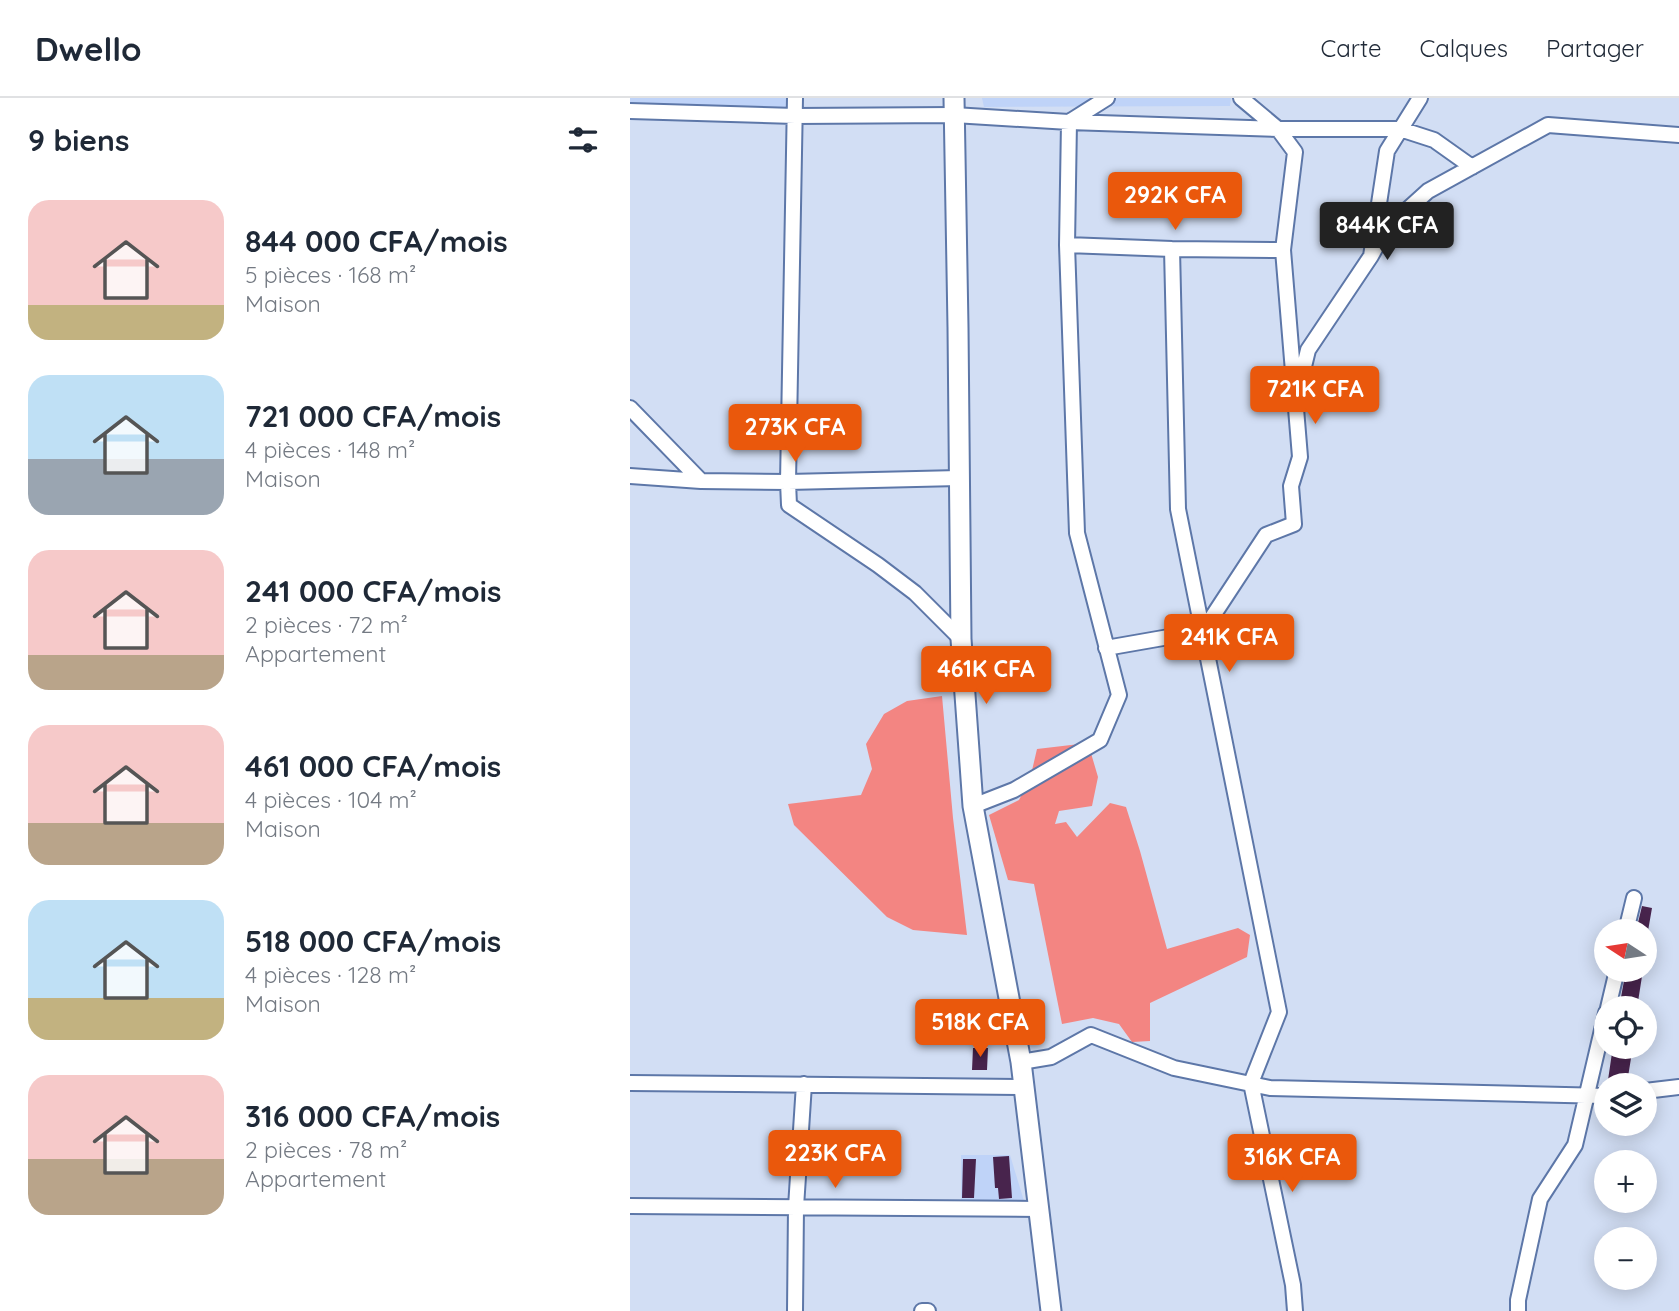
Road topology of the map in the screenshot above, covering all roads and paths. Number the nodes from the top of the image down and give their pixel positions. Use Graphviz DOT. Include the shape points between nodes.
graph roads {
  1 [pos="795,98"];
  2 [pos="1107,98"];
  3 [pos="1241,98"];
  4 [pos="1420,98"];
  5 [pos="954,107"];
  6 [pos="630,111"];
  7 [pos="795,116"];
  8 [pos="1069,122"];
  9 [pos="1278,129"];
  10 [pos="1400,129"];
  11 [pos="1679,135"];
  12 [pos="1472,167"];
  13 [pos="1067,245"];
  14 [pos="1172,249"];
  15 [pos="1283,250"];
  16 [pos="1371,256"];
  17 [pos="1296,402"];
  18 [pos="630,408"];
  19 [pos="630,476"];
  20 [pos="959,478"];
  21 [pos="701,481"];
  22 [pos="788,482"];
  23 [pos="1203,631"];
  24 [pos="961,639"];
  25 [pos="1107,648"];
  26 [pos="973,806"];
  27 [pos="1634,898"];
  28 [pos="1629,919"];
  29 [pos="1596,1059"];
  30 [pos="1021,1062"];
  31 [pos="630,1083"];
  32 [pos="1251,1083"];
  33 [pos="804,1084"];
  34 [pos="1024,1087"];
  35 [pos="1679,1087"];
  36 [pos="1657,1090"];
  37 [pos="1587,1096"];
  38 [pos="1594,1096"];
  39 [pos="630,1206"];
  40 [pos="796,1207"];
  41 [pos="1039,1209"];
  42 [pos="795,1311"];
  43 [pos="1051,1311"];
  44 [pos="1294,1311"];
  45 [pos="1518,1311"];
  1 -- 7 [label="street"];
  2 -- 8 [label="street"];
  3 -- 9 [label="street"];
  4 -- 10 [label="street"];
  5 -- 7 [label="street"];
  5 -- 8 [label="street"];
  5 -- 20 [label="main road"];
  6 -- 7 [label="street"];
  7 -- 22 [label="street"];
  8 -- 9 [label="street"];
  8 -- 13 [label="street"];
  9 -- 10 [label="street"];
  9 -- 15 [label="street" via="1294,152"];
  10 -- 12 [label="street" via="1434,140"];
  10 -- 16 [label="street" via="1387,151"];
  11 -- 12 [label="street" via="1548,125"];
  12 -- 16 [label="street" via="1428,191 1386,229"];
  13 -- 14 [label="street"];
  13 -- 25 [label="street" via="1077,533"];
  14 -- 15 [label="street"];
  14 -- 23 [label="street" via="1178,509"];
  15 -- 17 [label="street"];
  16 -- 17 [label="street" via="1307,350"];
  17 -- 23 [label="street" via="1300,457 1291,486 1293,524 1266,535"];
  18 -- 21 [label="street"];
  19 -- 21 [label="street"];
  20 -- 22 [label="street"];
  20 -- 24 [label="main road"];
  21 -- 22 [label="street"];
  22 -- 24 [label="street" via="789,505 915,593"];
  23 -- 25 [label="street"];
  23 -- 32 [label="street" via="1279,1012"];
  24 -- 26 [label="main road"];
  25 -- 26 [label="street" via="1119,695 1100,740 1014,790"];
  26 -- 30 [label="main road"];
  27 -- 28 [label="street"];
  29 -- 37 [label="street"];
  30 -- 32 [label="street" via="1051,1057 1091,1035 1174,1068"];
  30 -- 34 [label="main road"];
  31 -- 33 [label="street"];
  32 -- 37 [label="street"];
  32 -- 44 [label="street" via="1293,1285"];
  33 -- 34 [label="street"];
  33 -- 40 [label="street"];
  34 -- 41 [label="main road"];
  35 -- 36 [label="street"];
  37 -- 38 [label="street"];
  37 -- 45 [label="street" via="1575,1145 1541,1199"];
  39 -- 40 [label="street"];
  40 -- 41 [label="street"];
  40 -- 42 [label="street"];
  41 -- 43 [label="main road"];
}
